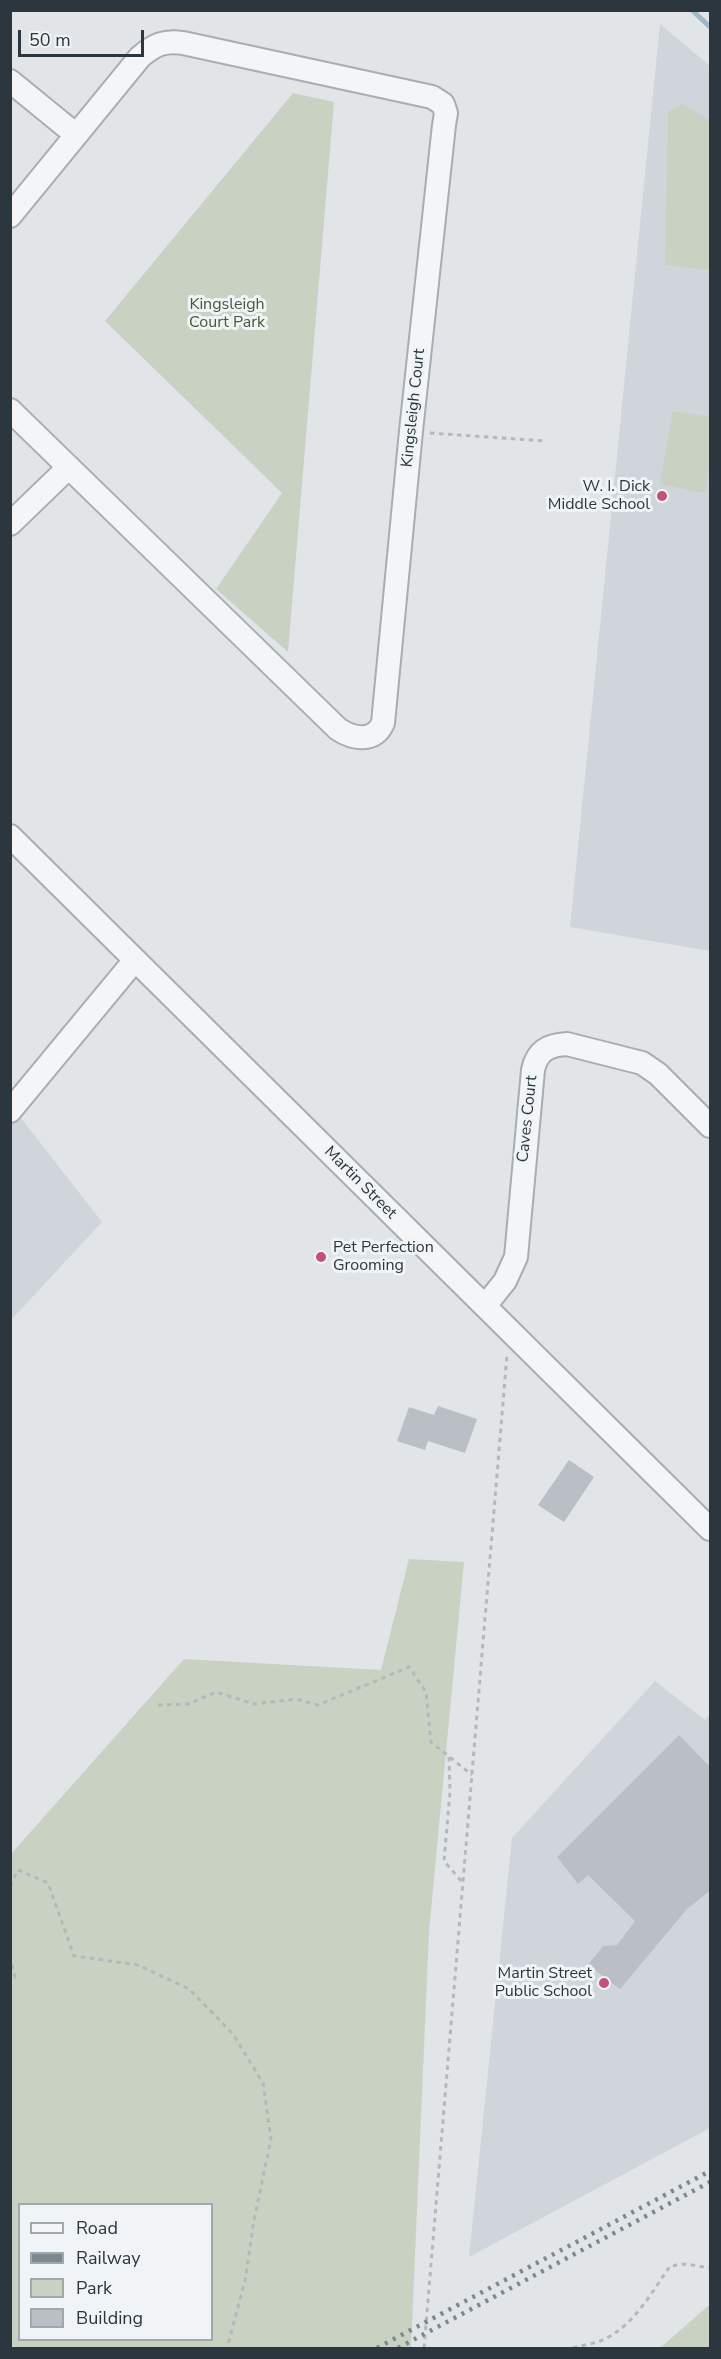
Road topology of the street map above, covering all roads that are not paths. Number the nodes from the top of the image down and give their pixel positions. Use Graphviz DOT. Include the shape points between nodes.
graph roads {
  1 [pos="10,81"];
  2 [pos="75,134"];
  3 [pos="10,216"];
  4 [pos="10,410"];
  5 [pos="69,467"];
  6 [pos="10,524"];
  7 [pos="10,836"];
  8 [pos="135,960"];
  9 [pos="10,1111"];
  10 [pos="711,1126"];
  11 [pos="485,1306"];
  12 [pos="711,1529"];
  1 -- 2 [label="street"];
  2 -- 3 [label="street, Kingsleigh Court"];
  2 -- 5 [label="street, Kingsleigh Court" via="140,57 156,44 173,42 432,97 443,104 446,113 382,723 375,735 366,738 338,729"];
  4 -- 5 [label="street, Kingsleigh Court"];
  5 -- 6 [label="street"];
  7 -- 8 [label="street, Martin Street"];
  8 -- 9 [label="street"];
  8 -- 11 [label="street, Martin Street"];
  10 -- 11 [label="street, Caves Court" via="642,1063 567,1044 544,1049 532,1070 516,1257 505,1281"];
  11 -- 12 [label="street, Martin Street"];
}
